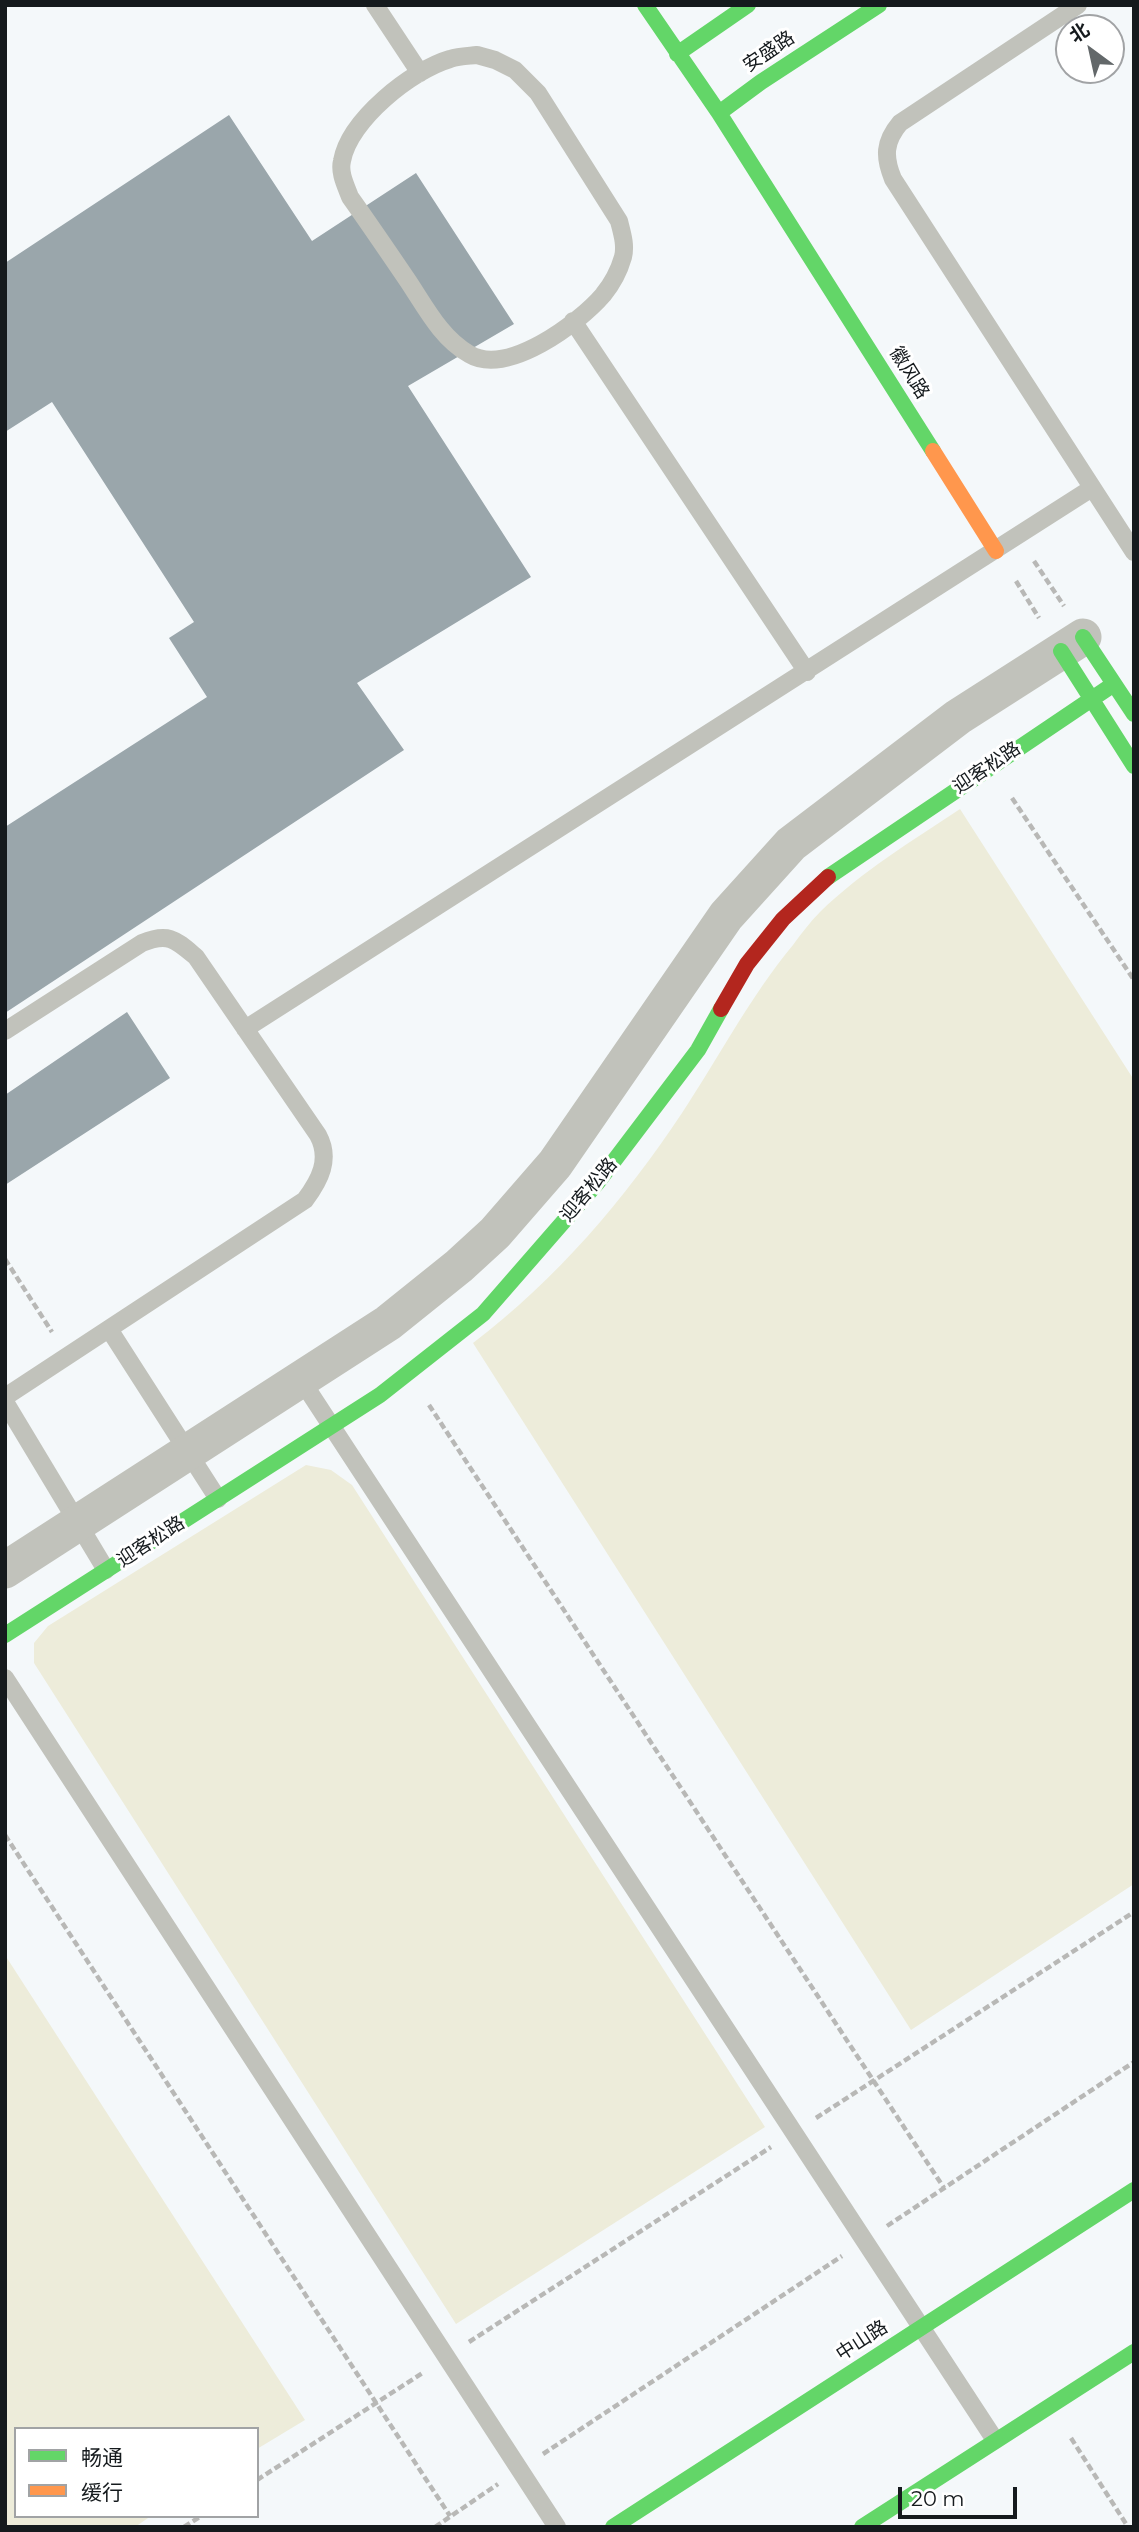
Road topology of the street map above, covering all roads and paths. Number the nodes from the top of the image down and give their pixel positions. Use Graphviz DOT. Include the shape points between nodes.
graph roads {
  1 [pos="375,5"];
  2 [pos="645,5"];
  3 [pos="748,5"];
  4 [pos="879,5"];
  5 [pos="1077,5"];
  6 [pos="677,54"];
  7 [pos="420,73"];
  8 [pos="719,113"];
  9 [pos="573,321"];
  10 [pos="1093,488"];
  11 [pos="1015,531"];
  12 [pos="996,551"];
  13 [pos="1134,552"];
  14 [pos="1072,644"];
  15 [pos="807,672"];
  16 [pos="1114,684"];
  17 [pos="1090,699"];
  18 [pos="1134,714"];
  19 [pos="991,766"];
  20 [pos="1134,766"];
  21 [pos="1134,980"];
  22 [pos="245,1029"];
  23 [pos="5,1031"];
  24 [pos="5,1259"];
  25 [pos="109,1329"];
  26 [pos="68,1356"];
  27 [pos="408,1372"];
  28 [pos="300,1378"];
  29 [pos="5,1397"];
  30 [pos="5,1402"];
  31 [pos="331,1426"];
  32 [pos="188,1452"];
  33 [pos="218,1499"];
  34 [pos="78,1523"];
  35 [pos="5,1570"];
  36 [pos="106,1570"];
  37 [pos="5,1635"];
  38 [pos="5,1678"];
  39 [pos="5,1835"];
  40 [pos="1134,1912"];
  41 [pos="1134,2062"];
  42 [pos="874,2080"];
  43 [pos="793,2133"];
  44 [pos="944,2188"];
  45 [pos="1134,2190"];
  46 [pos="864,2241"];
  47 [pos="921,2327"];
  48 [pos="1134,2352"];
  49 [pos="446,2357"];
  50 [pos="376,2403"];
  51 [pos="1050,2404"];
  52 [pos="995,2440"];
  53 [pos="520,2470"];
  54 [pos="259,2479"];
  55 [pos="450,2516"];
  56 [pos="435,2527"];
  57 [pos="556,2527"];
  58 [pos="613,2527"];
  59 [pos="862,2527"];
  60 [pos="1128,2527"];
  1 -- 7 [label="lane"];
  2 -- 6 [label="street, 徽风路"];
  3 -- 6 [label="street"];
  4 -- 8 [label="street, 安盛路"];
  5 -- 10 [label="lane" via="912,113 890,136 887,150 893,179"];
  6 -- 8 [label="street, 徽风路"];
  7 -- 9 [label="lane" via="449,59 477,55 515,70 538,93 619,221 623,256 615,276 604,294"];
  7 -- 9 [label="lane" via="385,99 351,136 341,162 350,197 443,333 472,356 483,360 514,357"];
  8 -- 12 [label="street, 徽风路"];
  9 -- 15 [label="lane"];
  10 -- 11 [label="lane"];
  10 -- 13 [label="lane"];
  11 -- 12 [label="lane"];
  11 -- 14 [label="path"];
  12 -- 14 [label="path"];
  12 -- 15 [label="lane"];
  14 -- 16 [label="street"];
  14 -- 17 [label="street"];
  14 -- 28 [label="street" via="958,717 791,844 726,916 555,1164 495,1233 388,1323"];
  15 -- 22 [label="lane"];
  16 -- 17 [label="street, 迎客松路"];
  16 -- 18 [label="street"];
  17 -- 19 [label="street, 迎客松路"];
  17 -- 20 [label="street"];
  19 -- 21 [label="path"];
  19 -- 27 [label="street, 迎客松路" via="831,874 783,919 747,964 698,1050 598,1182 483,1314"];
  22 -- 23 [label="lane" via="196,957 160,936"];
  22 -- 25 [label="lane" via="321,1141 324,1156 318,1180 305,1200"];
  24 -- 26 [label="path"];
  25 -- 26 [label="lane"];
  25 -- 32 [label="lane"];
  26 -- 29 [label="lane"];
  27 -- 31 [label="street, 迎客松路"];
  27 -- 42 [label="path"];
  28 -- 31 [label="lane"];
  28 -- 32 [label="street"];
  30 -- 34 [label="lane"];
  31 -- 33 [label="street, 迎客松路"];
  31 -- 43 [label="lane"];
  32 -- 33 [label="lane"];
  32 -- 34 [label="street"];
  33 -- 36 [label="street, 迎客松路"];
  34 -- 35 [label="street"];
  34 -- 36 [label="lane"];
  36 -- 37 [label="street, 迎客松路"];
  38 -- 49 [label="lane"];
  39 -- 50 [label="path"];
  40 -- 42 [label="path"];
  41 -- 44 [label="path"];
  42 -- 43 [label="path"];
  42 -- 44 [label="path"];
  43 -- 46 [label="lane"];
  43 -- 49 [label="path"];
  44 -- 46 [label="path"];
  45 -- 47 [label="street, 中山路"];
  46 -- 47 [label="lane"];
  46 -- 53 [label="path"];
  47 -- 52 [label="lane"];
  47 -- 58 [label="street, 中山路"];
  48 -- 51 [label="street"];
  49 -- 50 [label="path"];
  49 -- 53 [label="lane"];
  50 -- 54 [label="path"];
  50 -- 55 [label="path"];
  51 -- 52 [label="street"];
  51 -- 60 [label="path"];
  52 -- 59 [label="street"];
  53 -- 55 [label="path"];
  53 -- 57 [label="lane"];
  55 -- 56 [label="path"];
}
